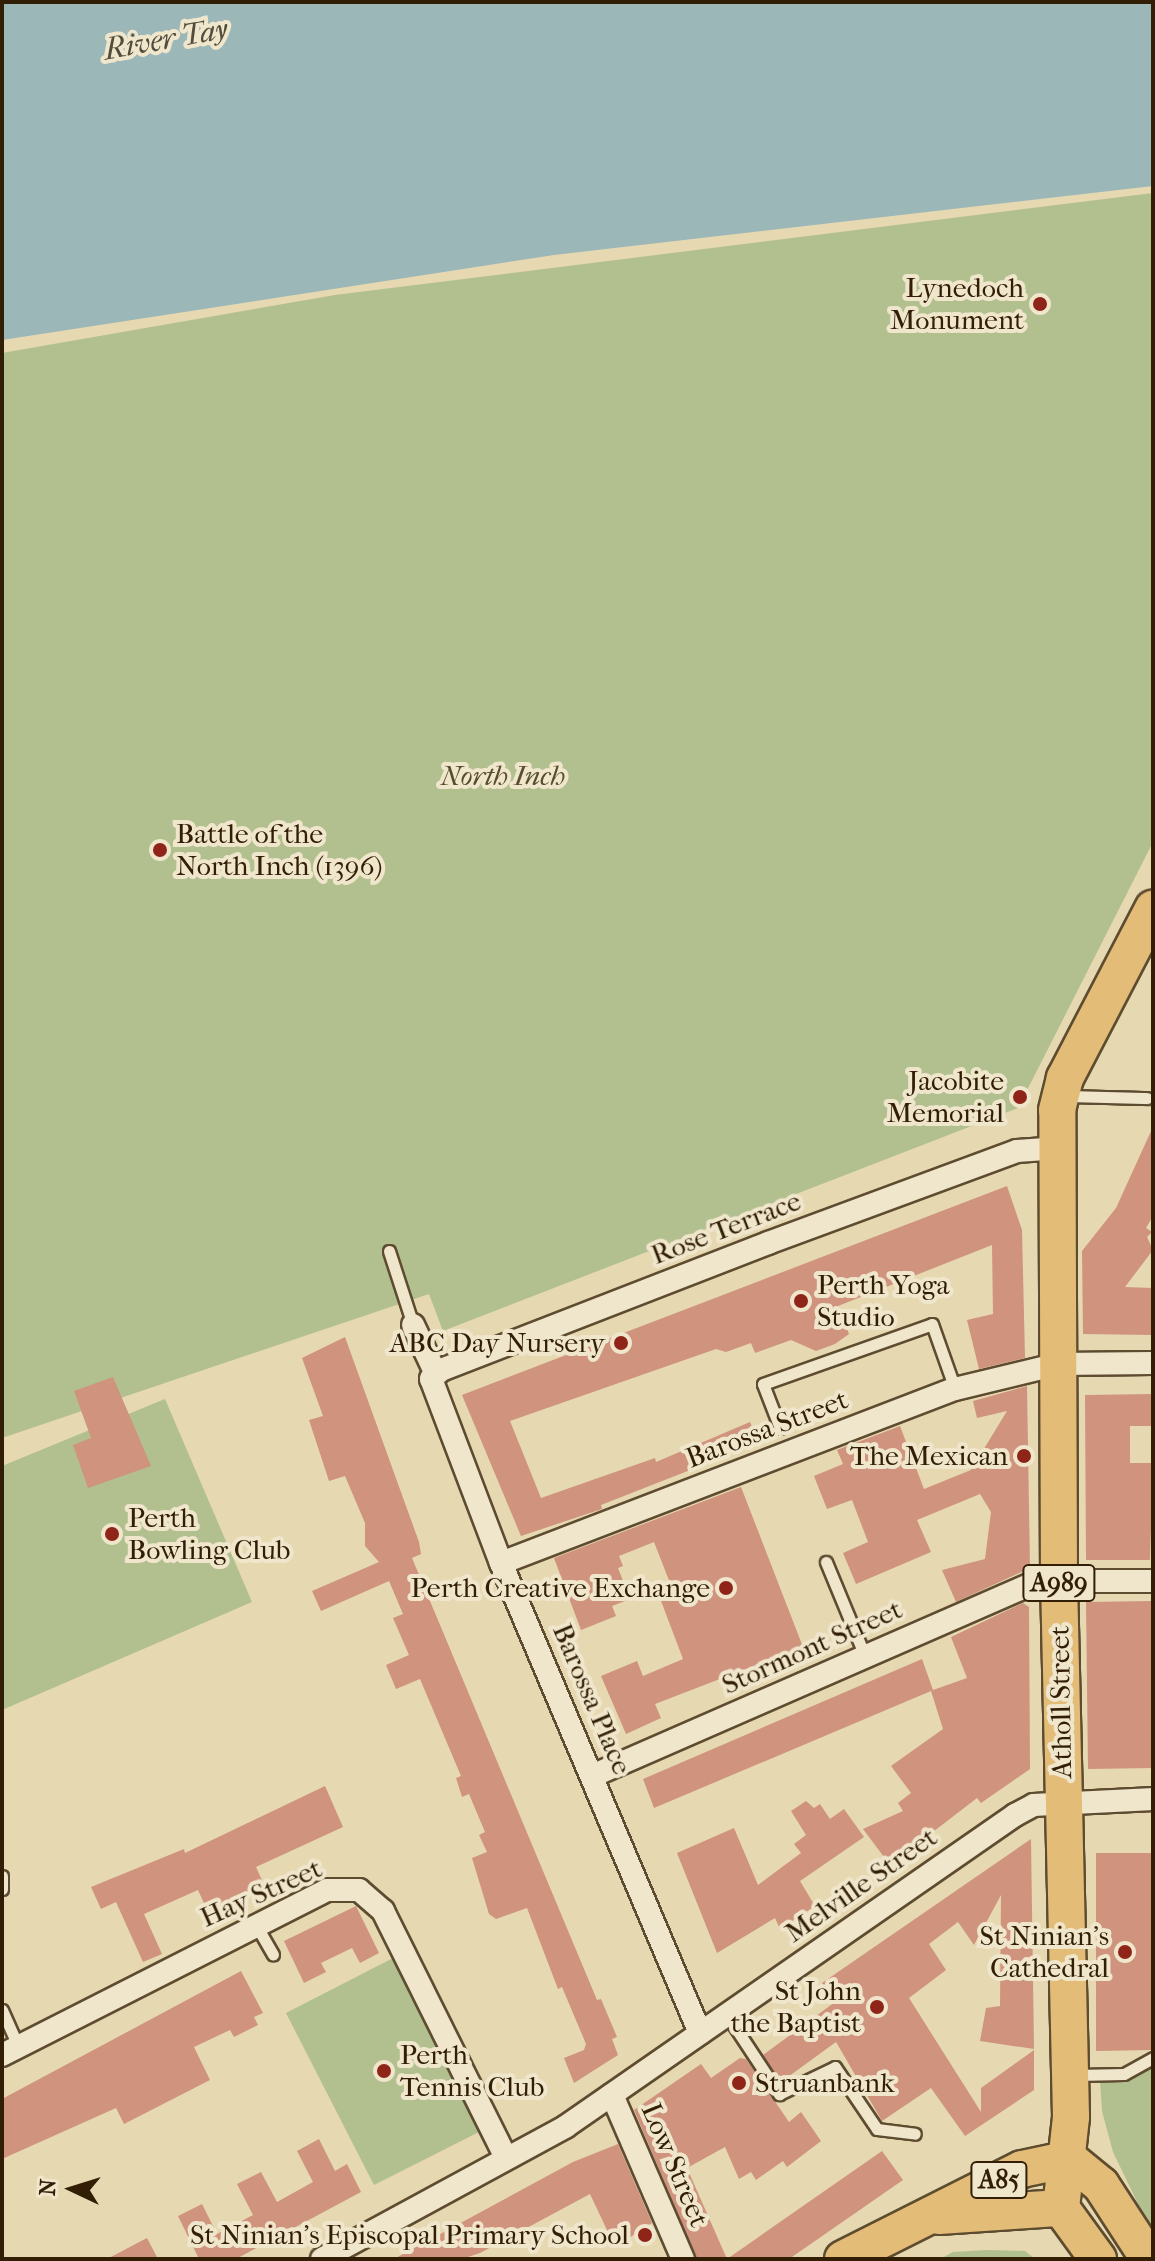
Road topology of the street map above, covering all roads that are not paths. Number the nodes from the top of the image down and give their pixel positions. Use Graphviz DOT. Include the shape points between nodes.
graph roads {
  1 [pos="1153,909"];
  2 [pos="1060,1096"];
  3 [pos="1147,1098"];
  4 [pos="1056,1148"];
  5 [pos="389,1251"];
  6 [pos="413,1325"];
  7 [pos="1153,1363"];
  8 [pos="1058,1364"];
  9 [pos="433,1381"];
  10 [pos="955,1389"];
  11 [pos="780,1428"];
  12 [pos="826,1562"];
  13 [pos="501,1563"];
  14 [pos="1059,1580"];
  15 [pos="1153,1581"];
  16 [pos="865,1656"];
  17 [pos="592,1776"];
  18 [pos="1153,1799"];
  19 [pos="1063,1802"];
  20 [pos="2,1876"];
  21 [pos="2,1889"];
  22 [pos="255,1925"];
  23 [pos="273,1955"];
  24 [pos="2,2010"];
  25 [pos="727,2015"];
  26 [pos="700,2033"];
  27 [pos="10,2050"];
  28 [pos="1153,2058"];
  29 [pos="1067,2076"];
  30 [pos="612,2095"];
  31 [pos="915,2134"];
  32 [pos="505,2156"];
  33 [pos="1069,2159"];
  34 [pos="1061,2208"];
  35 [pos="934,2217"];
  36 [pos="322,2259"];
  37 [pos="683,2259"];
  38 [pos="843,2259"];
  39 [pos="1098,2259"];
  40 [pos="1149,2259"];
  1 -- 2 [label="main road, A989"];
  2 -- 3 [label="lane"];
  2 -- 4 [label="main road, A989"];
  4 -- 8 [label="main road, Atholl Street / A989"];
  4 -- 9 [label="street, Rose Terrace" via="1017,1151"];
  5 -- 6 [label="lane"];
  6 -- 9 [label="street, Barossa Place"];
  7 -- 8 [label="street, Barossa Street"];
  8 -- 10 [label="street, Barossa Street"];
  8 -- 14 [label="main road, Atholl Street / A989"];
  9 -- 13 [label="street, Barossa Place"];
  10 -- 11 [label="lane" via="932,1324 763,1384"];
  10 -- 13 [label="street, Barossa Street"];
  12 -- 16 [label="lane"];
  13 -- 17 [label="street, Barossa Place"];
  14 -- 15 [label="street, Stormont Street"];
  14 -- 16 [label="street, Stormont Street" via="1038,1581"];
  14 -- 19 [label="main road, Atholl Street / A989"];
  16 -- 17 [label="street, Stormont Street"];
  17 -- 26 [label="street, Barossa Place"];
  18 -- 19 [label="street, Melville Street"];
  19 -- 25 [label="street, Melville Street" via="1034,1805 1015,1815"];
  19 -- 29 [label="main road, Atholl Street / A989"];
  20 -- 21 [label="lane"];
  22 -- 23 [label="lane"];
  22 -- 27 [label="street, Hay Street"];
  22 -- 32 [label="street, Hay Street" via="327,1890 359,1890 376,1902"];
  24 -- 27 [label="lane"];
  25 -- 26 [label="street, Melville Street"];
  25 -- 31 [label="lane" via="779,2094 835,2067 877,2129"];
  26 -- 30 [label="street, Melville Street"];
  28 -- 29 [label="lane" via="1124,2074"];
  29 -- 33 [label="main road, Atholl Street / A989"];
  30 -- 32 [label="street, Melville Street" via="565,2127"];
  30 -- 37 [label="street, Low Street"];
  32 -- 36 [label="street, Melville Street"];
  33 -- 34 [label="main road, Atholl Street / A989"];
  33 -- 35 [label="main road, A85" via="1037,2163"];
  33 -- 40 [label="main road" via="1101,2185"];
  34 -- 35 [label="main road, A85"];
  34 -- 39 [label="main road"];
  35 -- 38 [label="main road, A85"];
}
